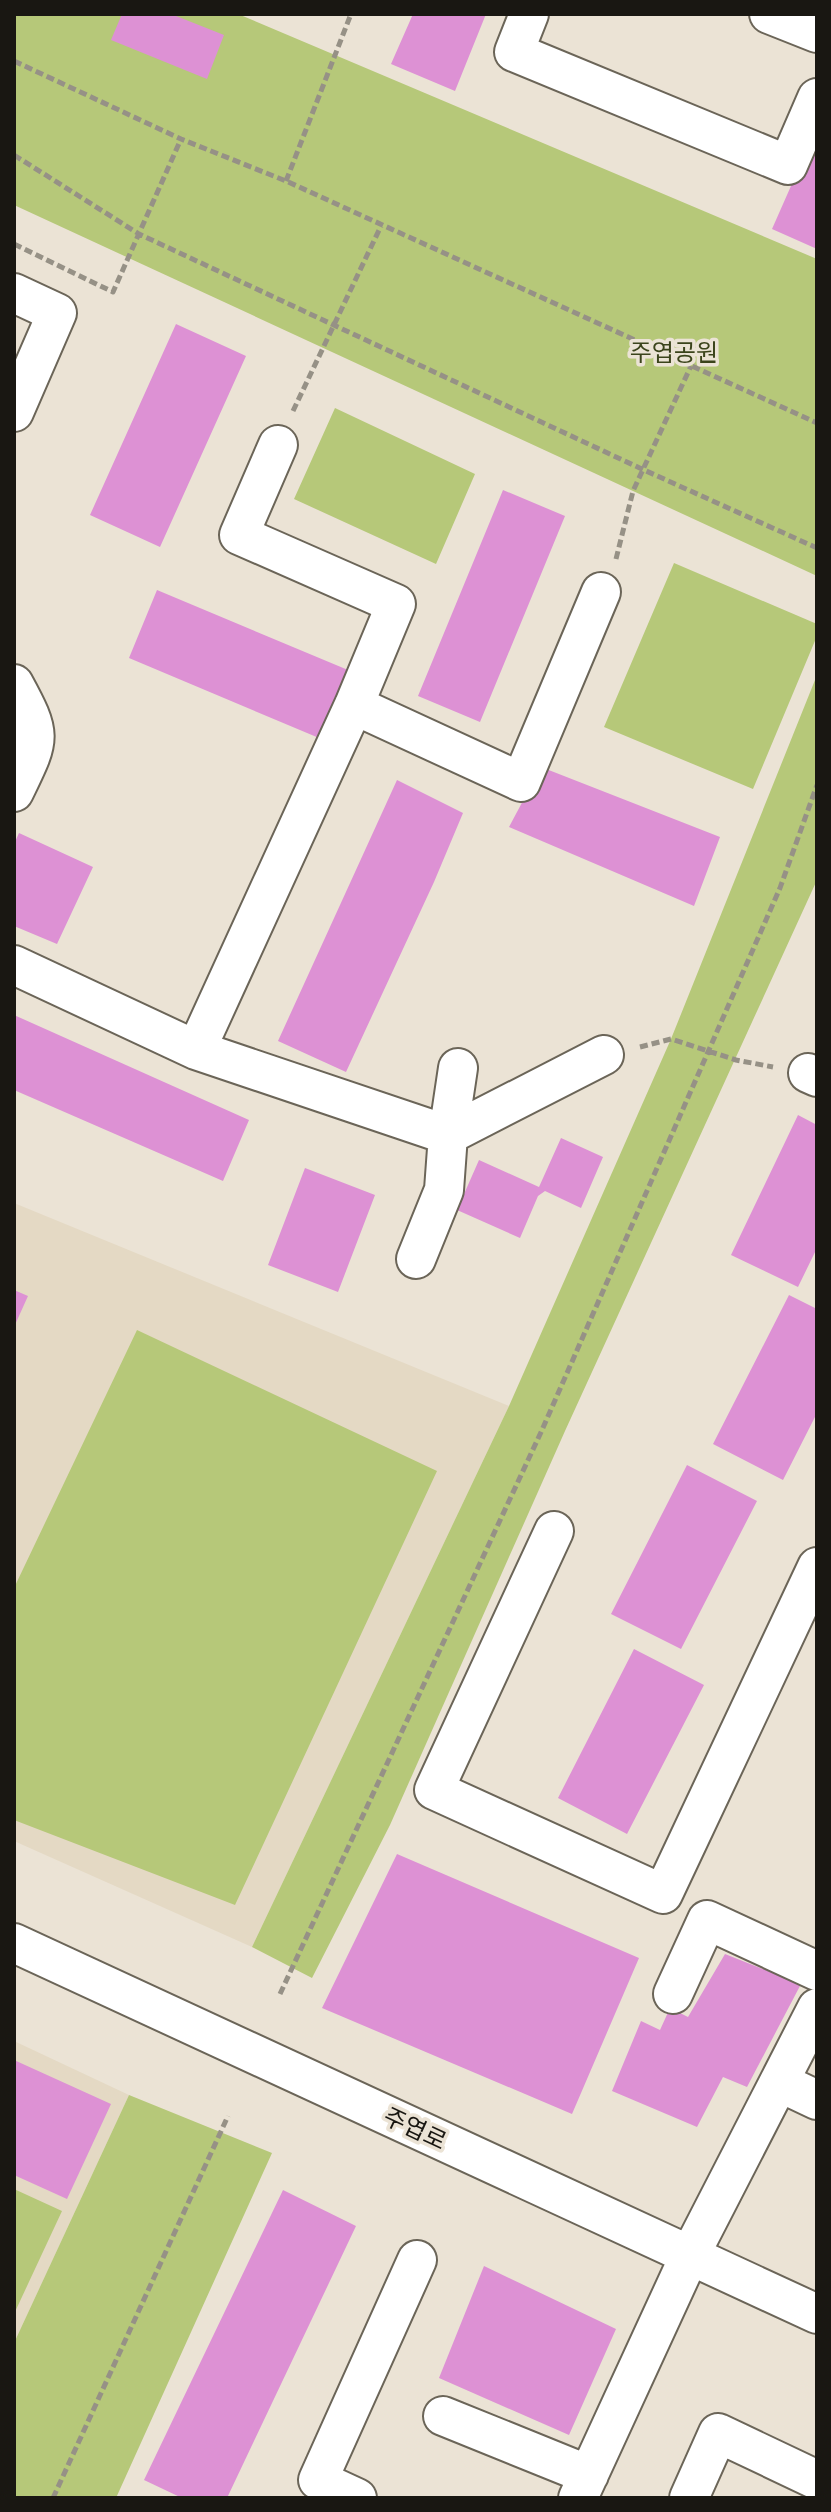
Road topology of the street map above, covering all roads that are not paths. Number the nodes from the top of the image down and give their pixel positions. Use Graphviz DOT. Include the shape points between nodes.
graph roads {
  1 [pos="529,14"];
  2 [pos="769,14"];
  3 [pos="817,33"];
  4 [pos="817,98"];
  5 [pos="14,293"];
  6 [pos="16,401"];
  7 [pos="278,445"];
  8 [pos="601,592"];
  9 [pos="14,684"];
  10 [pos="354,705"];
  11 [pos="14,792"];
  12 [pos="14,965"];
  13 [pos="196,1050"];
  14 [pos="604,1055"];
  15 [pos="458,1068"];
  16 [pos="448,1135"];
  17 [pos="416,1259"];
  18 [pos="554,1531"];
  19 [pos="815,1578"];
  20 [pos="14,1943"];
  21 [pos="817,1971"];
  22 [pos="673,1994"];
  23 [pos="817,2008"];
  24 [pos="779,2082"];
  25 [pos="817,2100"];
  26 [pos="689,2257"];
  27 [pos="417,2260"];
  28 [pos="817,2314"];
  29 [pos="443,2416"];
  30 [pos="817,2480"];
  31 [pos="583,2486"];
  32 [pos="357,2498"];
  33 [pos="689,2498"];
  1 -- 4 [label="street" via="514,52 788,165"];
  2 -- 3 [label="street"];
  5 -- 6 [label="street" via="57,313"];
  7 -- 10 [label="street" via="239,535 396,604"];
  8 -- 10 [label="street" via="521,782"];
  9 -- 11 [label="street" via="34,721 34,749"];
  10 -- 13 [label="street"];
  12 -- 13 [label="street"];
  13 -- 16 [label="street"];
  14 -- 16 [label="street"];
  15 -- 16 [label="street"];
  16 -- 17 [label="street" via="444,1190"];
  18 -- 19 [label="street" via="434,1790 663,1894"];
  20 -- 26 [label="street, 주엽로"];
  21 -- 22 [label="street" via="707,1920"];
  23 -- 24 [label="street"];
  24 -- 25 [label="street"];
  24 -- 26 [label="street"];
  26 -- 28 [label="street, 주엽로"];
  26 -- 31 [label="street"];
  27 -- 32 [label="street" via="318,2480"];
  29 -- 31 [label="street"];
  30 -- 33 [label="street" via="718,2433"];
}
